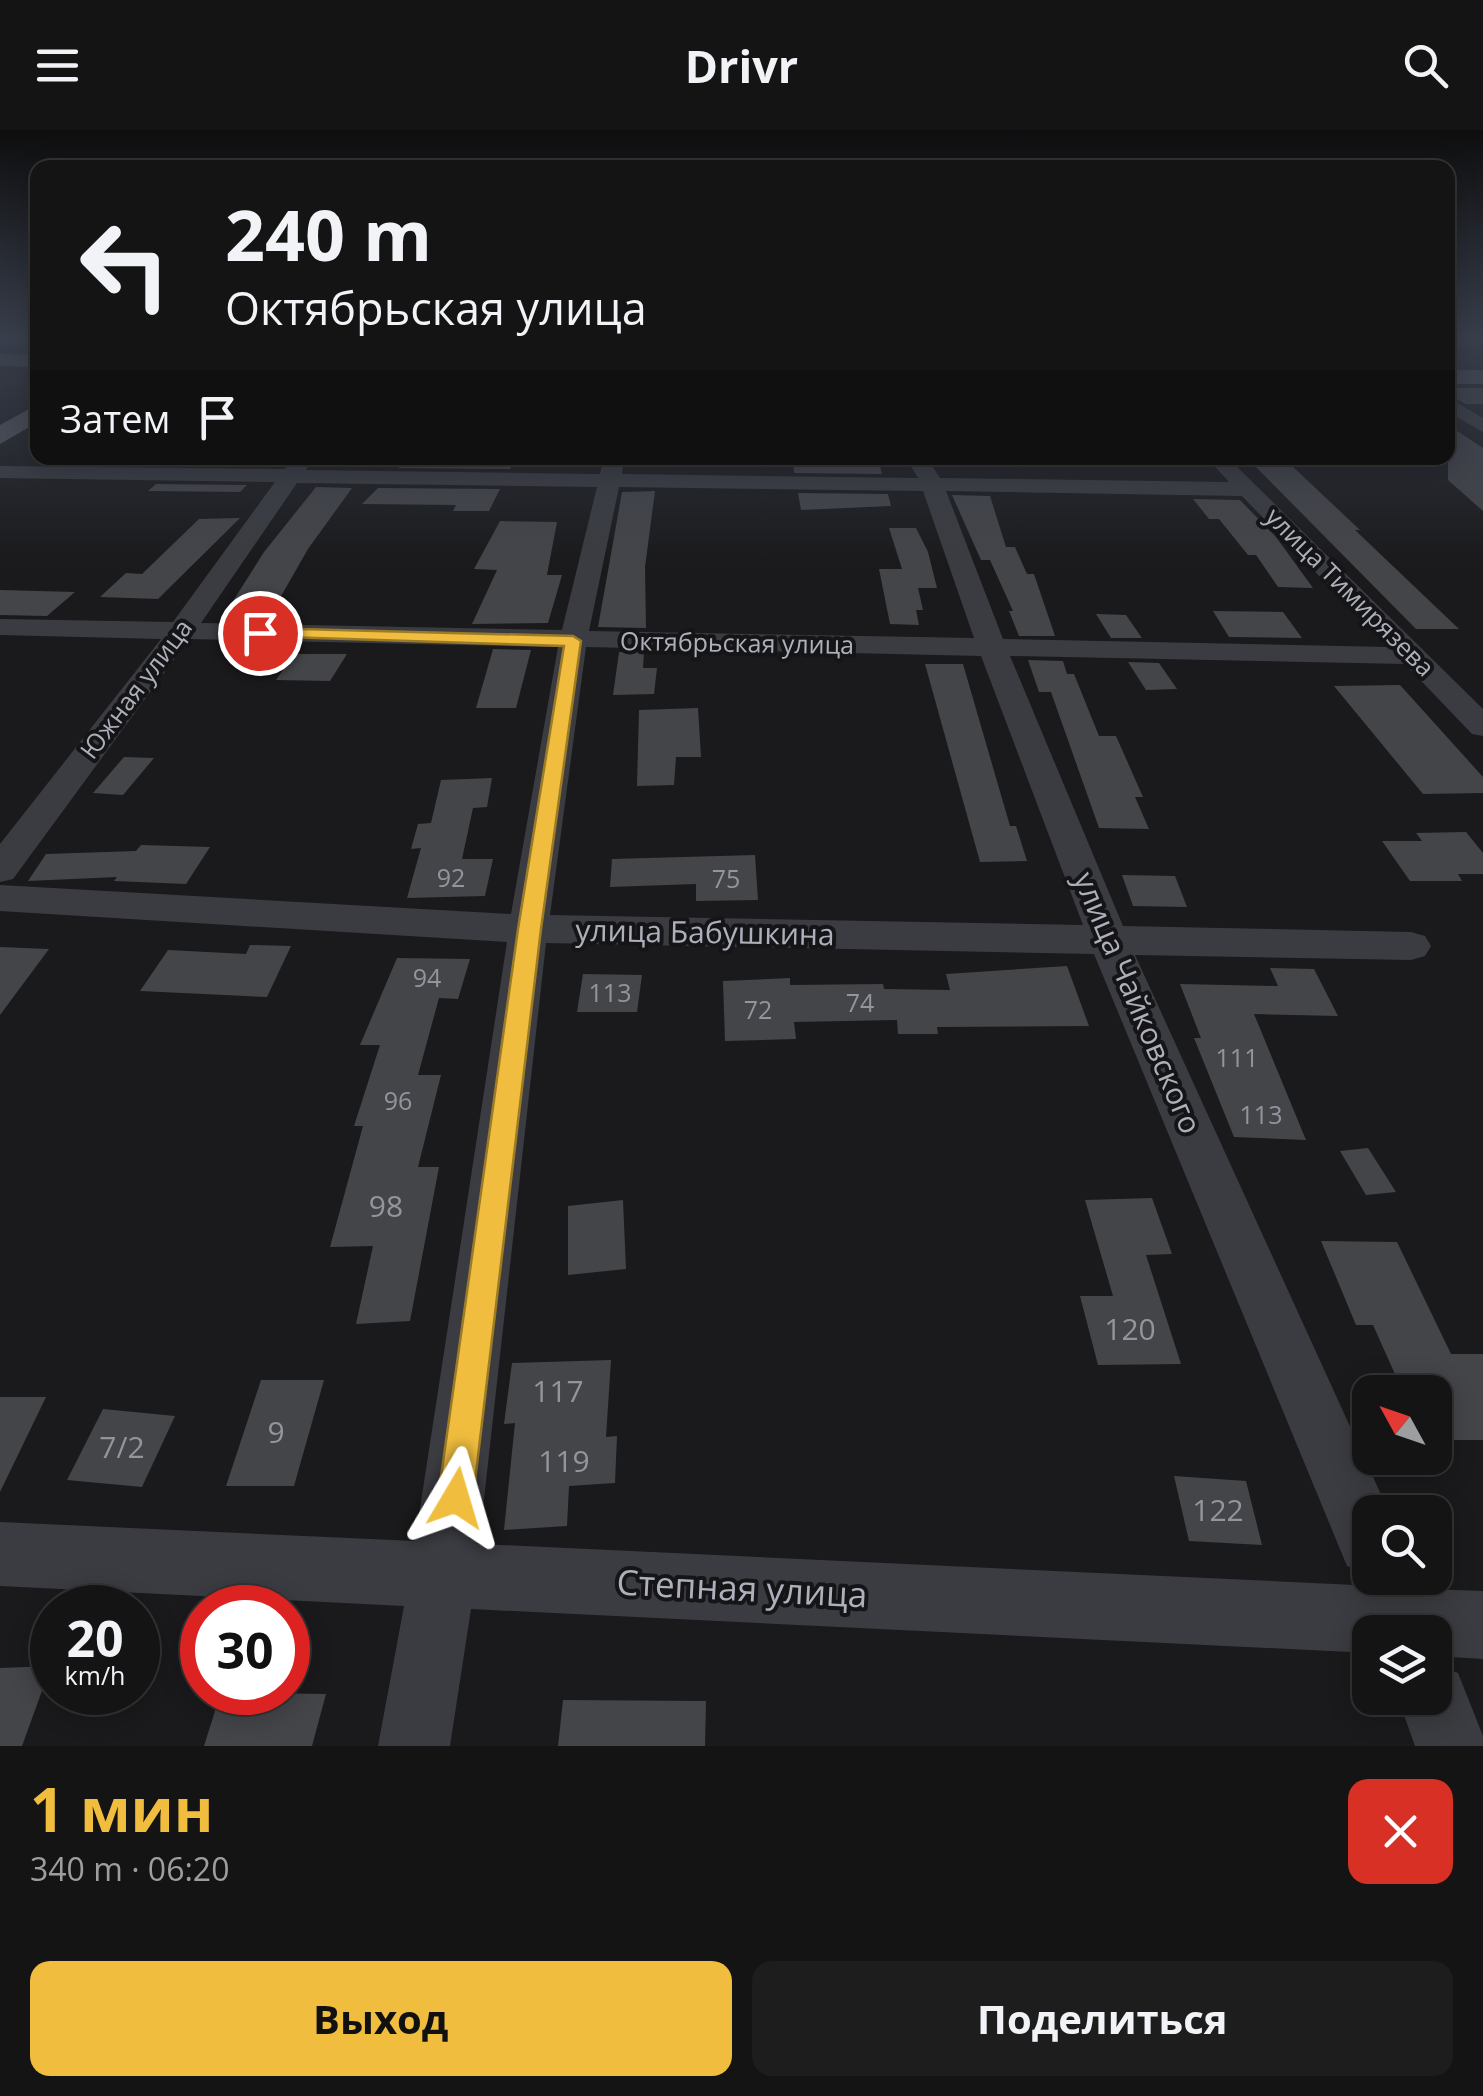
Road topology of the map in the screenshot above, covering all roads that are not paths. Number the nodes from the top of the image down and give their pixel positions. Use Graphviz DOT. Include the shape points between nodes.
graph roads {
  1 [pos="1461,412"];
  2 [pos="30,415"];
  3 [pos="1483,426"];
  4 [pos="0,436"];
  5 [pos="1223,465"];
  6 [pos="298,466"];
  7 [pos="612,470"];
  8 [pos="924,470"];
  9 [pos="0,472"];
  10 [pos="1248,489"];
  11 [pos="0,627"];
  12 [pos="181,631"];
  13 [pos="573,641"];
  14 [pos="988,646"];
  15 [pos="1414,656"];
  16 [pos="1483,726"];
  17 [pos="0,870"];
  18 [pos="0,898"];
  19 [pos="529,929"];
  20 [pos="1110,943"];
  21 [pos="1411,946"];
  22 [pos="1352,1501"];
  23 [pos="0,1554"];
  24 [pos="446,1574"];
  25 [pos="1399,1612"];
  26 [pos="1483,1626"];
  27 [pos="1439,1715"];
  28 [pos="414,1746"];
  29 [pos="1451,1746"];
  1 -- 3 [label="street"];
  2 -- 4 [label="main road"];
  5 -- 10 [label="street, улица Тимирязева"];
  6 -- 7 [label="street"];
  6 -- 9 [label="street"];
  6 -- 12 [label="street, Южная улица"];
  7 -- 8 [label="street"];
  7 -- 13 [label="street"];
  8 -- 10 [label="street"];
  8 -- 14 [label="street, улица Чайковского"];
  10 -- 15 [label="street, улица Тимирязева"];
  11 -- 12 [label="street, Октябрьская улица"];
  12 -- 13 [label="street, Октябрьская улица"];
  12 -- 17 [label="street, Южная улица"];
  13 -- 14 [label="street, Октябрьская улица"];
  13 -- 19 [label="street"];
  14 -- 15 [label="street, Октябрьская улица"];
  14 -- 20 [label="street, улица Чайковского"];
  15 -- 16 [label="street, улица Тимирязева"];
  18 -- 19 [label="street, улица Бабушкина"];
  19 -- 20 [label="street, улица Бабушкина"];
  19 -- 24 [label="street"];
  20 -- 21 [label="street, улица Бабушкина"];
  20 -- 22 [label="street, улица Чайковского"];
  23 -- 24 [label="street, Степная улица"];
  24 -- 25 [label="street, Степная улица"];
  24 -- 28 [label="street"];
  25 -- 26 [label="street, Степная улица"];
  27 -- 29 [label="street"];
}
